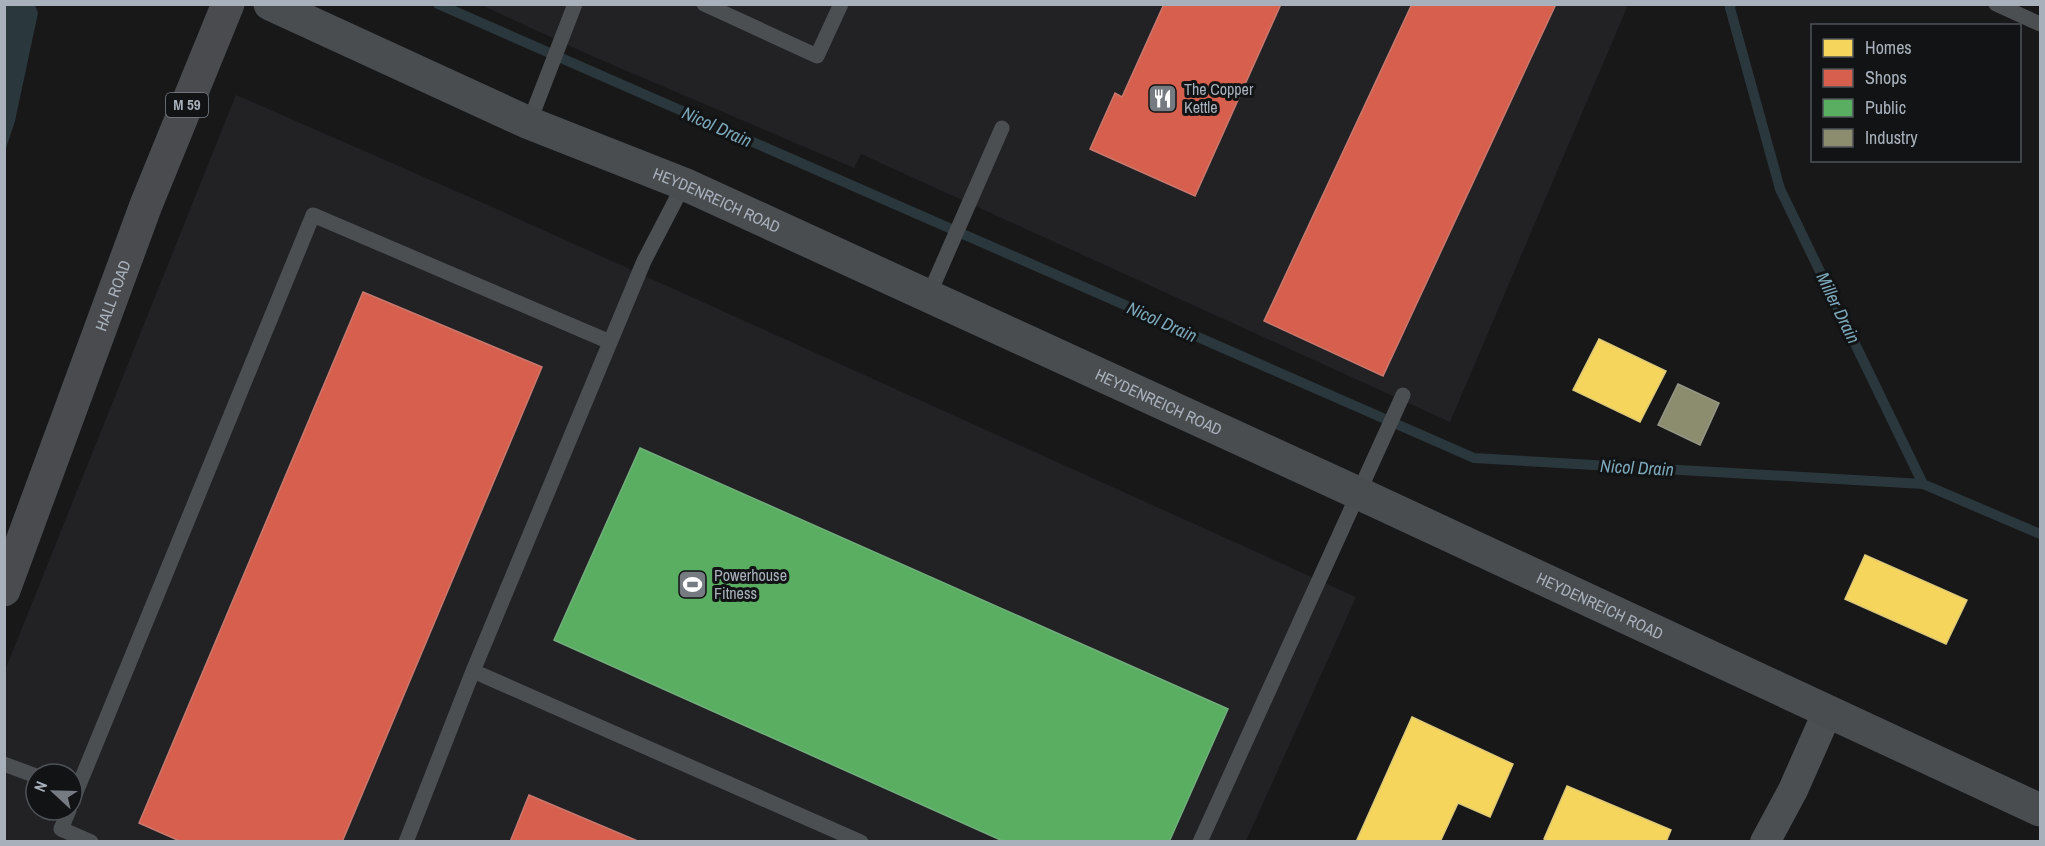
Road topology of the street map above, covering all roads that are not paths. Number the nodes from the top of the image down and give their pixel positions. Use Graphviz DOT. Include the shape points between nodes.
graph roads {
  1 [pos="228,4"];
  2 [pos="270,4"];
  3 [pos="575,4"];
  4 [pos="704,4"];
  5 [pos="841,4"];
  6 [pos="1996,4"];
  7 [pos="2040,24"];
  8 [pos="530,123"];
  9 [pos="1002,128"];
  10 [pos="684,184"];
  11 [pos="928,297"];
  12 [pos="610,342"];
  13 [pos="1403,394"];
  14 [pos="1358,493"];
  15 [pos="4,590"];
  16 [pos="473,671"];
  17 [pos="1827,713"];
  18 [pos="4,764"];
  19 [pos="84,769"];
  20 [pos="24,772"];
  21 [pos="2040,810"];
  22 [pos="64,822"];
  23 [pos="91,842"];
  24 [pos="406,842"];
  25 [pos="861,842"];
  26 [pos="1200,842"];
  27 [pos="1765,842"];
  1 -- 15 [label="highway, HALL ROAD / M 59" via="146,205"];
  2 -- 8 [label="street, HEYDENREICH ROAD"];
  3 -- 8 [label="lane"];
  4 -- 5 [label="lane" via="817,56"];
  6 -- 7 [label="lane"];
  8 -- 10 [label="street, HEYDENREICH ROAD"];
  9 -- 11 [label="lane"];
  10 -- 11 [label="street, HEYDENREICH ROAD"];
  10 -- 12 [label="lane" via="644,261"];
  11 -- 14 [label="street, HEYDENREICH ROAD"];
  12 -- 16 [label="lane"];
  12 -- 19 [label="lane" via="314,215"];
  13 -- 14 [label="lane"];
  14 -- 17 [label="street, HEYDENREICH ROAD"];
  14 -- 26 [label="lane"];
  16 -- 24 [label="lane"];
  16 -- 25 [label="lane"];
  17 -- 21 [label="street, HEYDENREICH ROAD"];
  17 -- 27 [label="street"];
  18 -- 20 [label="lane"];
  22 -- 23 [label="lane" via="61,829"];
}
